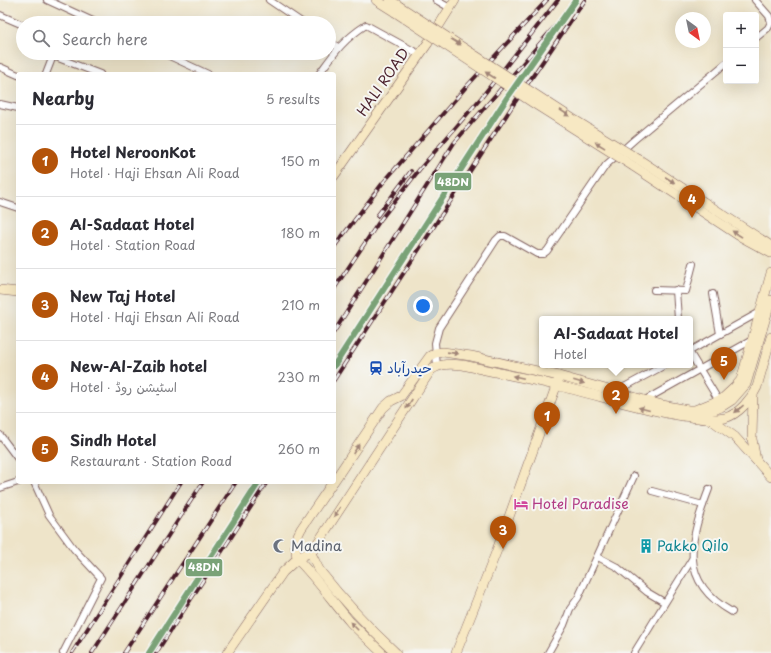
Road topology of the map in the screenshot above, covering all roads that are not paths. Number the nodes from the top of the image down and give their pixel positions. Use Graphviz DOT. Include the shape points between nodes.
graph roads {
  1 [pos="47,0"];
  2 [pos="269,0"];
  3 [pos="376,0"];
  4 [pos="390,0"];
  5 [pos="436,0"];
  6 [pos="455,0"];
  7 [pos="755,0"];
  8 [pos="450,8"];
  9 [pos="397,9"];
  10 [pos="0,15"];
  11 [pos="82,16"];
  12 [pos="293,16"];
  13 [pos="16,22"];
  14 [pos="759,36"];
  15 [pos="338,47"];
  16 [pos="336,50"];
  17 [pos="420,54"];
  18 [pos="51,60"];
  19 [pos="67,60"];
  20 [pos="178,60"];
  21 [pos="329,60"];
  22 [pos="723,66"];
  23 [pos="0,67"];
  24 [pos="47,72"];
  25 [pos="95,72"];
  26 [pos="204,72"];
  27 [pos="320,72"];
  28 [pos="16,74"];
  29 [pos="0,104"];
  30 [pos="16,108"];
  31 [pos="635,162"];
  32 [pos="336,173"];
  33 [pos="0,202"];
  34 [pos="16,207"];
  35 [pos="771,246"];
  36 [pos="771,253"];
  37 [pos="693,264"];
  38 [pos="771,273"];
  39 [pos="0,290"];
  40 [pos="654,290"];
  41 [pos="676,290"];
  42 [pos="16,292"];
  43 [pos="713,294"];
  44 [pos="771,300"];
  45 [pos="760,312"];
  46 [pos="678,316"];
  47 [pos="720,334"];
  48 [pos="771,337"];
  49 [pos="752,340"];
  50 [pos="693,350"];
  51 [pos="435,353"];
  52 [pos="693,357"];
  53 [pos="437,366"];
  54 [pos="659,368"];
  55 [pos="700,369"];
  56 [pos="560,376"];
  57 [pos="556,385"];
  58 [pos="615,392"];
  59 [pos="754,394"];
  60 [pos="645,400"];
  61 [pos="719,401"];
  62 [pos="687,413"];
  63 [pos="706,417"];
  64 [pos="0,435"];
  65 [pos="16,455"];
  66 [pos="756,460"];
  67 [pos="634,476"];
  68 [pos="771,477"];
  69 [pos="336,479"];
  70 [pos="16,483"];
  71 [pos="35,484"];
  72 [pos="333,484"];
  73 [pos="0,488"];
  74 [pos="709,489"];
  75 [pos="652,491"];
  76 [pos="703,504"];
  77 [pos="310,552"];
  78 [pos="598,557"];
  79 [pos="297,559"];
  80 [pos="692,559"];
  81 [pos="664,602"];
  82 [pos="732,612"];
  83 [pos="63,653"];
  84 [pos="227,653"];
  85 [pos="382,653"];
  86 [pos="396,653"];
  87 [pos="456,653"];
  88 [pos="548,653"];
  89 [pos="634,653"];
  1 -- 11 [label="street"];
  2 -- 12 [label="street"];
  3 -- 9 [label="street"];
  4 -- 9 [label="street"];
  5 -- 8 [label="street"];
  6 -- 8 [label="street, HALI ROAD"];
  7 -- 14 [label="street" via="771,22"];
  8 -- 17 [label="street, HALI ROAD"];
  9 -- 31 [label="street, bridge" via="573,119"];
  10 -- 13 [label="street"];
  15 -- 16 [label="street"];
  15 -- 17 [label="street" via="366,25"];
  17 -- 32 [label="street, HALI ROAD"];
  18 -- 24 [label="street"];
  19 -- 25 [label="street"];
  20 -- 26 [label="street"];
  21 -- 27 [label="street"];
  22 -- 51 [label="street" via="606,165 547,251 537,254 505,236 500,236 439,328"];
  23 -- 28 [label="street"];
  29 -- 30 [label="street"];
  31 -- 35 [label="street, one-way"];
  36 -- 31 [label="street, one-way" via="738,236"];
  33 -- 34 [label="street"];
  37 -- 41 [label="street" via="686,291"];
  38 -- 45 [label="street"];
  39 -- 42 [label="street"];
  40 -- 41 [label="street"];
  41 -- 46 [label="street"];
  43 -- 47 [label="street"];
  44 -- 63 [label="street" via="746,384 732,400"];
  45 -- 47 [label="street"];
  45 -- 49 [label="street"];
  47 -- 50 [label="street"];
  48 -- 59 [label="street"];
  49 -- 55 [label="street"];
  49 -- 61 [label="street" via="741,380"];
  51 -- 53 [label="street"];
  51 -- 56 [label="street, one-way" via="458,354"];
  69 -- 51 [label="street, one-way" via="383,408 401,396 425,362"];
  52 -- 55 [label="street"];
  57 -- 53 [label="street, one-way" via="463,365"];
  53 -- 77 [label="street, one-way" via="431,370"];
  54 -- 58 [label="street"];
  55 -- 60 [label="street"];
  55 -- 61 [label="street"];
  56 -- 57 [label="street"];
  56 -- 58 [label="street, one-way"];
  62 -- 57 [label="street, one-way" via="653,411"];
  57 -- 87 [label="street" via="498,550"];
  58 -- 60 [label="street"];
  59 -- 63 [label="street, one-way" via="740,409 726,418"];
  59 -- 66 [label="street" via="752,439"];
  60 -- 62 [label="street"];
  61 -- 62 [label="street"];
  62 -- 63 [label="street"];
  63 -- 66 [label="street" via="735,438"];
  64 -- 65 [label="street"];
  66 -- 68 [label="street"];
  67 -- 78 [label="street"];
  70 -- 73 [label="street"];
  71 -- 83 [label="street" via="49,515 74,549 101,578"];
  72 -- 79 [label="street" via="295,541"];
  74 -- 76 [label="street"];
  75 -- 76 [label="street"];
  76 -- 80 [label="street" via="695,530"];
  77 -- 79 [label="street"];
  77 -- 86 [label="street" via="316,565 338,592"];
  78 -- 81 [label="street" via="618,567 647,592"];
  78 -- 88 [label="street"];
  79 -- 84 [label="street" via="283,572"];
  85 -- 79 [label="street, one-way" via="352,624"];
  80 -- 81 [label="street"];
  80 -- 82 [label="street" via="705,590 719,605"];
  81 -- 89 [label="street"];
}
